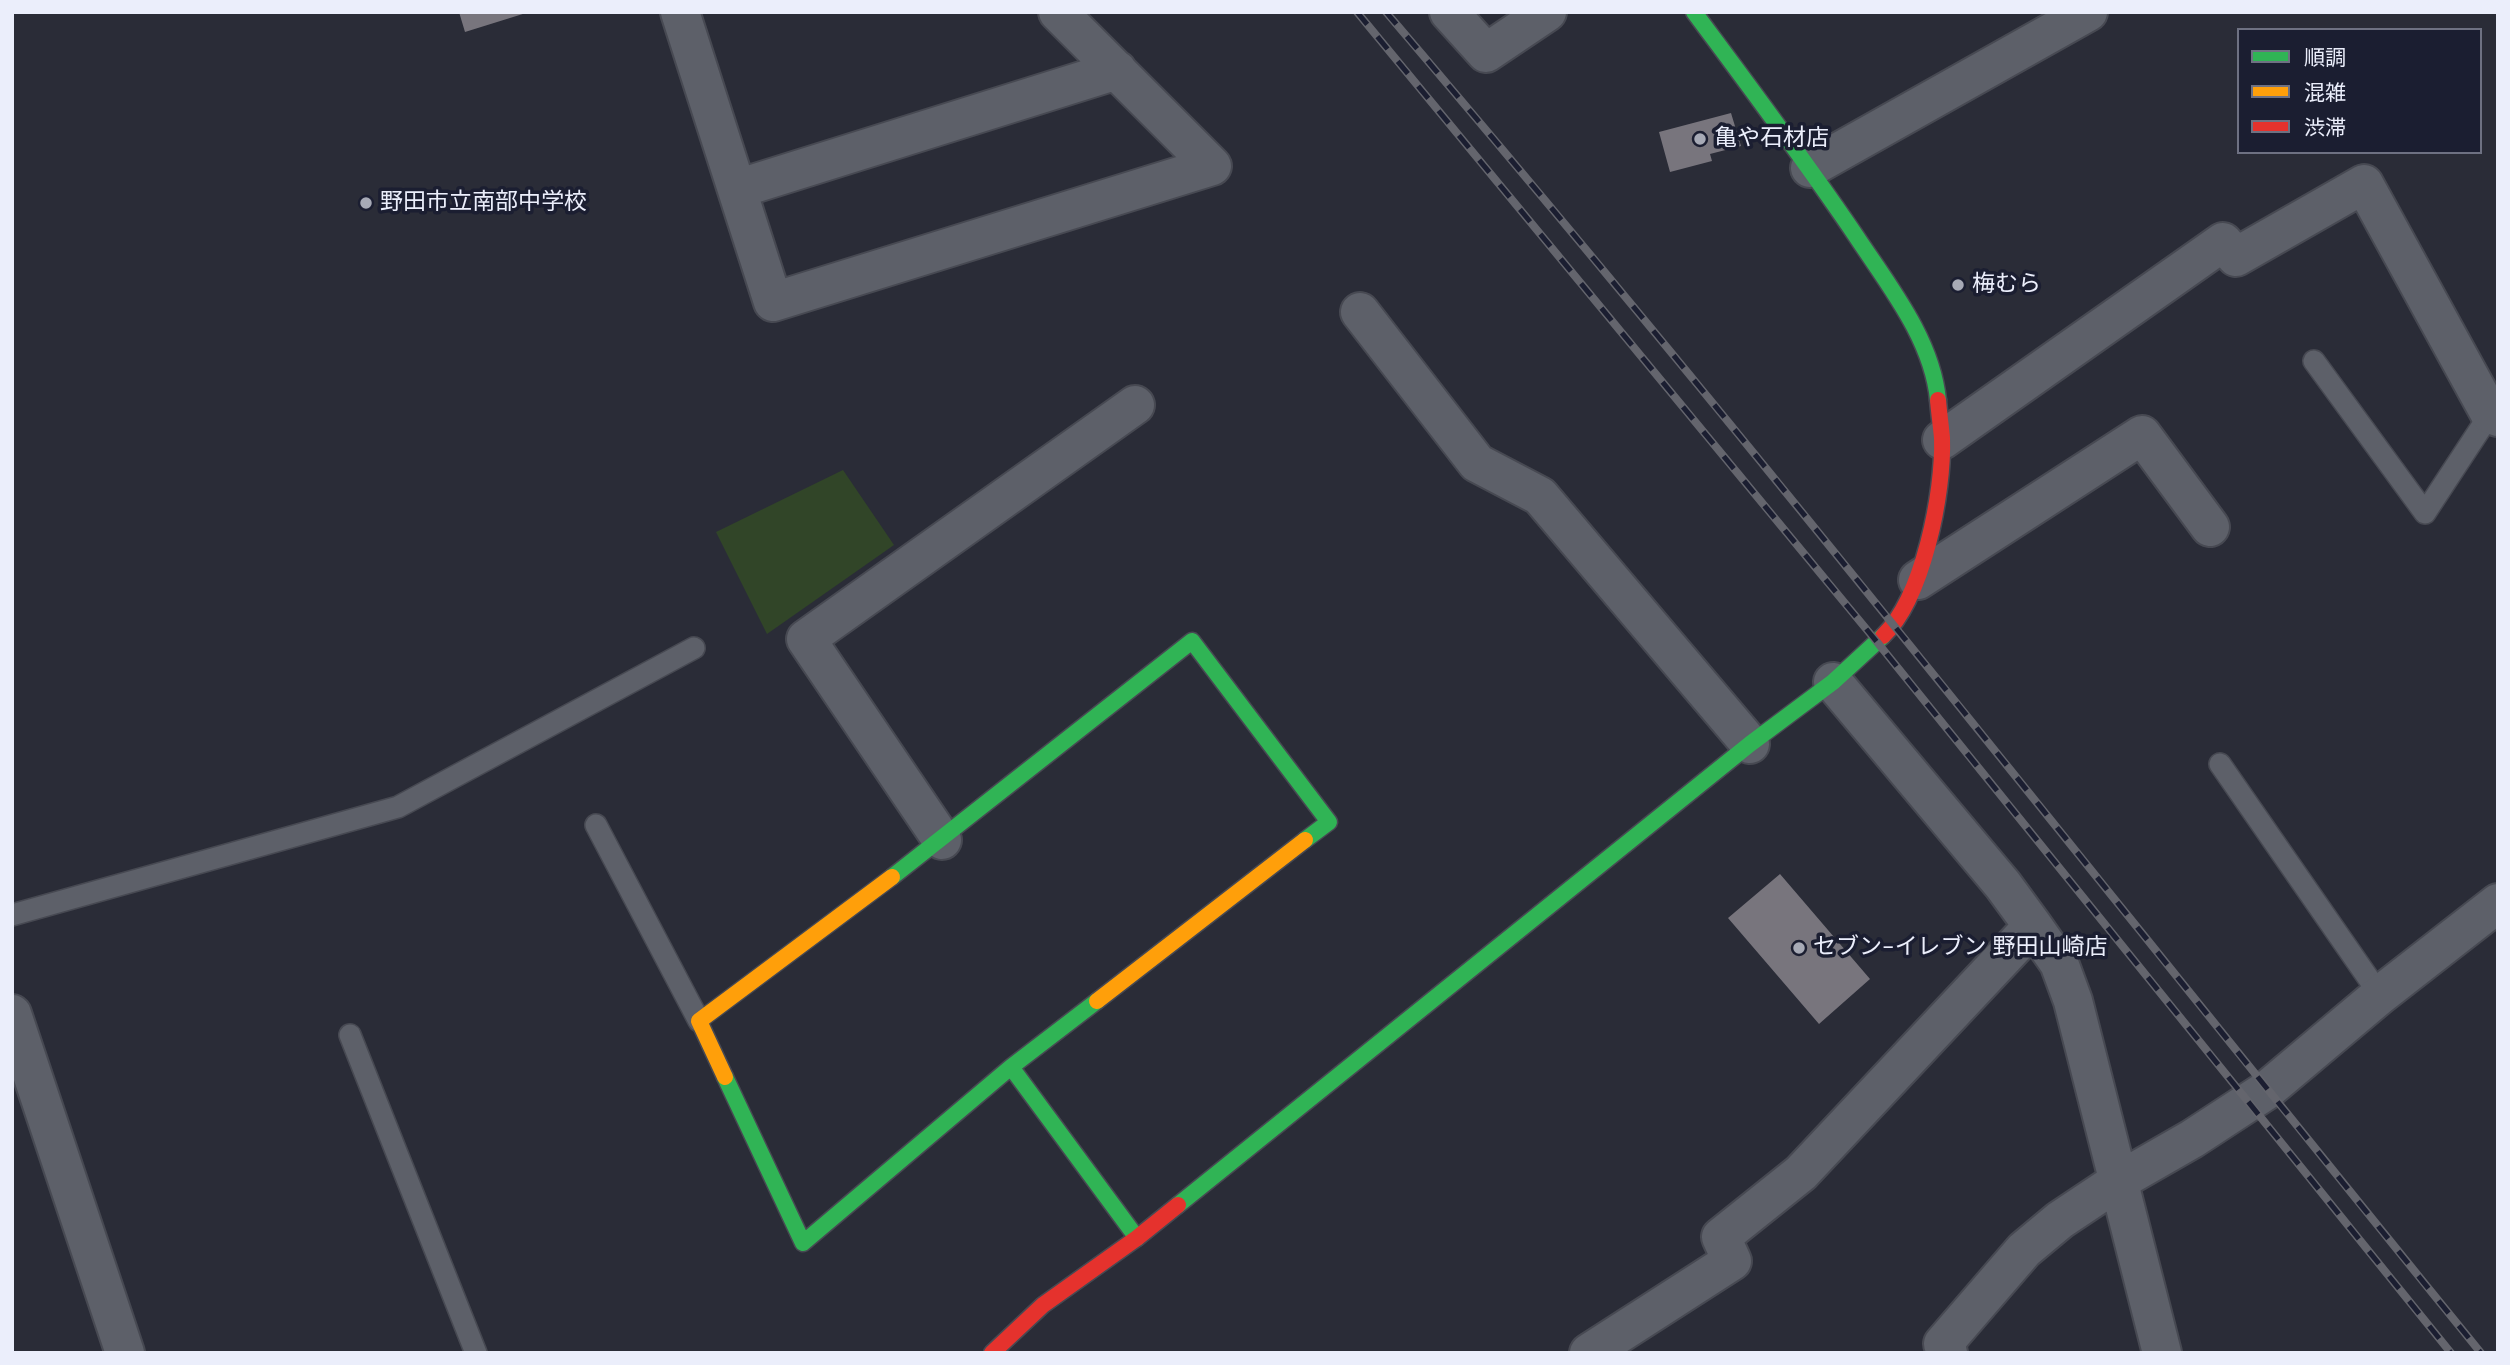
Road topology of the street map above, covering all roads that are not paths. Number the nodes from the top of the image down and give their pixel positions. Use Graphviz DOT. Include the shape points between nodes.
graph roads {
  1 [pos="680,12"];
  2 [pos="1058,12"];
  3 [pos="1449,12"];
  4 [pos="1547,12"];
  5 [pos="1693,12"];
  6 [pos="2088,12"];
  7 [pos="1117,70"];
  8 [pos="1810,168"];
  9 [pos="737,189"];
  10 [pos="1360,312"];
  11 [pos="2314,361"];
  12 [pos="1135,405"];
  13 [pos="2494,416"];
  14 [pos="1942,440"];
  15 [pos="2210,527"];
  16 [pos="1918,580"];
  17 [pos="694,648"];
  18 [pos="1833,682"];
  19 [pos="1750,744"];
  20 [pos="2220,764"];
  21 [pos="596,825"];
  22 [pos="942,840"];
  23 [pos="2498,903"];
  24 [pos="12,915"];
  25 [pos="2033,926"];
  26 [pos="2380,995"];
  27 [pos="12,1014"];
  28 [pos="699,1021"];
  29 [pos="350,1035"];
  30 [pos="1011,1067"];
  31 [pos="2117,1182"];
  32 [pos="1137,1238"];
  33 [pos="125,1353"];
  34 [pos="476,1353"];
  35 [pos="992,1353"];
  36 [pos="1589,1353"];
  37 [pos="1948,1353"];
  38 [pos="2162,1353"];
  1 -- 9 [label="street"];
  2 -- 7 [label="street"];
  3 -- 4 [label="street" via="1486,53"];
  5 -- 8 [label="street"];
  6 -- 8 [label="street"];
  7 -- 9 [label="street"];
  7 -- 9 [label="street" via="1212,166 773,302"];
  8 -- 14 [label="street" via="1911,318 1936,380"];
  10 -- 19 [label="street" via="1478,463 1540,496"];
  11 -- 13 [label="lane" via="2425,513"];
  12 -- 22 [label="street" via="806,639"];
  13 -- 14 [label="street" via="2364,184 2236,257 2223,242"];
  14 -- 16 [label="street" via="1936,506"];
  15 -- 16 [label="street" via="2142,435"];
  16 -- 18 [label="street" via="1894,625"];
  17 -- 24 [label="lane" via="398,807"];
  18 -- 19 [label="street"];
  18 -- 25 [label="street"];
  19 -- 32 [label="street"];
  20 -- 26 [label="lane"];
  21 -- 28 [label="lane"];
  22 -- 28 [label="street"];
  22 -- 30 [label="street" via="1192,641 1329,822"];
  23 -- 26 [label="street"];
  25 -- 31 [label="street" via="2059,963 2073,1001"];
  25 -- 36 [label="street" via="1801,1173 1721,1237 1732,1261"];
  26 -- 31 [label="street" via="2267,1090"];
  27 -- 33 [label="street"];
  28 -- 30 [label="street" via="803,1243"];
  29 -- 34 [label="lane"];
  30 -- 32 [label="street"];
  31 -- 37 [label="street" via="2024,1250 1943,1343"];
  31 -- 38 [label="street"];
  32 -- 35 [label="street" via="1043,1305"];
}
